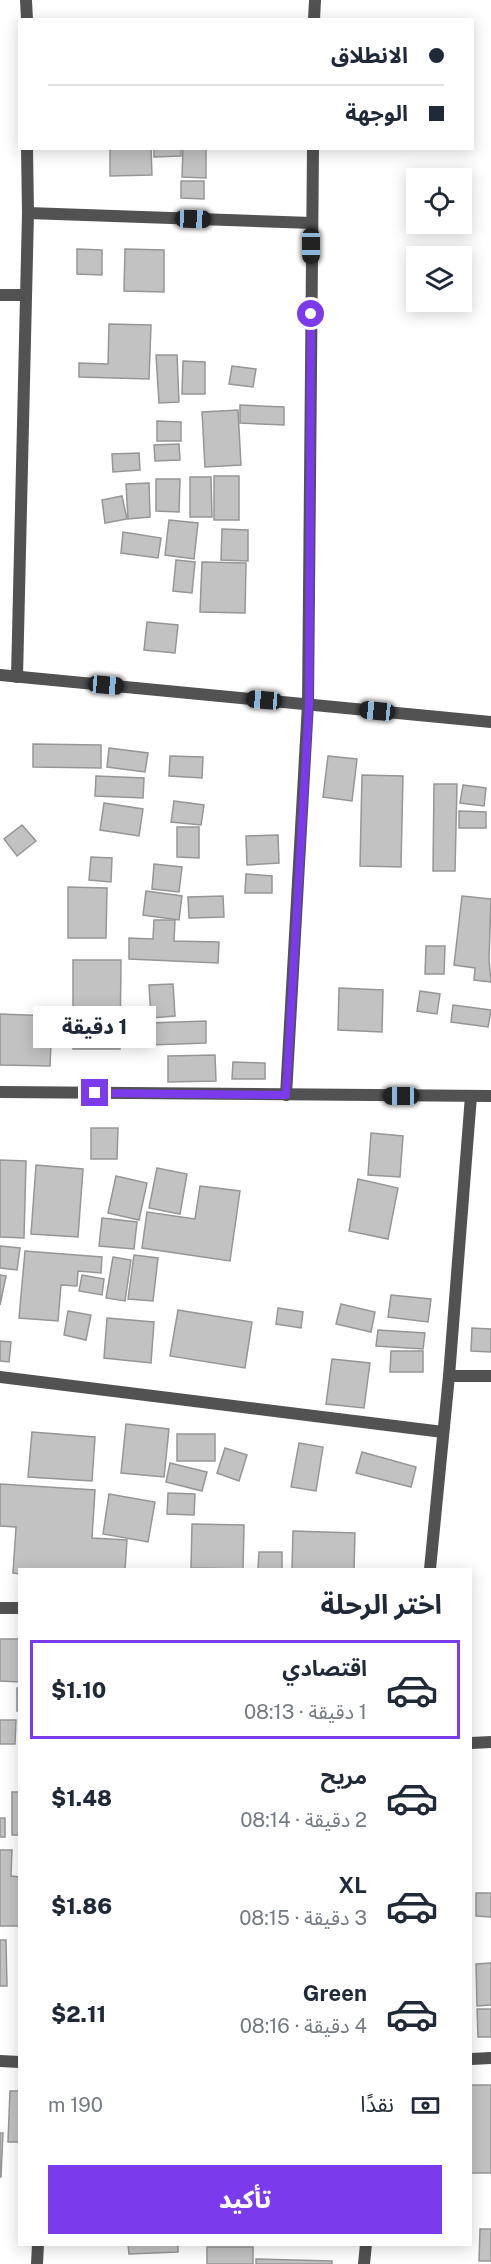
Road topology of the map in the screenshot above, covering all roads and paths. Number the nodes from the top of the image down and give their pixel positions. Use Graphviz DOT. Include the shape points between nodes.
graph roads {
  1 [pos="26,0"];
  2 [pos="315,0"];
  3 [pos="27,18"];
  4 [pos="314,18"];
  5 [pos="27,150"];
  6 [pos="313,150"];
  7 [pos="28,213"];
  8 [pos="312,223"];
  9 [pos="0,295"];
  10 [pos="25,295"];
  11 [pos="0,675"];
  12 [pos="17,676"];
  13 [pos="309,704"];
  14 [pos="491,722"];
  15 [pos="0,1092"];
  16 [pos="286,1095"];
  17 [pos="471,1096"];
  18 [pos="491,1096"];
  19 [pos="449,1376"];
  20 [pos="491,1376"];
  21 [pos="0,1377"];
  22 [pos="443,1432"];
  23 [pos="430,1568"];
  24 [pos="0,1608"];
  25 [pos="18,1608"];
  26 [pos="491,1742"];
  27 [pos="472,1743"];
  28 [pos="491,2058"];
  29 [pos="472,2059"];
  30 [pos="0,2061"];
  31 [pos="18,2062"];
  32 [pos="38,2246"];
  33 [pos="366,2246"];
  34 [pos="37,2264"];
  35 [pos="364,2264"];
  1 -- 3 [label="street"];
  2 -- 4 [label="street"];
  5 -- 7 [label="street"];
  6 -- 8 [label="street"];
  7 -- 8 [label="street"];
  7 -- 10 [label="street"];
  8 -- 13 [label="street"];
  9 -- 10 [label="street"];
  10 -- 12 [label="street"];
  11 -- 12 [label="street"];
  12 -- 13 [label="street"];
  13 -- 14 [label="street"];
  13 -- 16 [label="street"];
  15 -- 16 [label="street"];
  16 -- 17 [label="street"];
  17 -- 18 [label="street"];
  17 -- 19 [label="street"];
  19 -- 20 [label="street"];
  19 -- 22 [label="street"];
  21 -- 22 [label="street"];
  22 -- 23 [label="street"];
  24 -- 25 [label="street"];
  26 -- 27 [label="street"];
  28 -- 29 [label="street"];
  30 -- 31 [label="street"];
  32 -- 34 [label="street"];
  33 -- 35 [label="street"];
}
